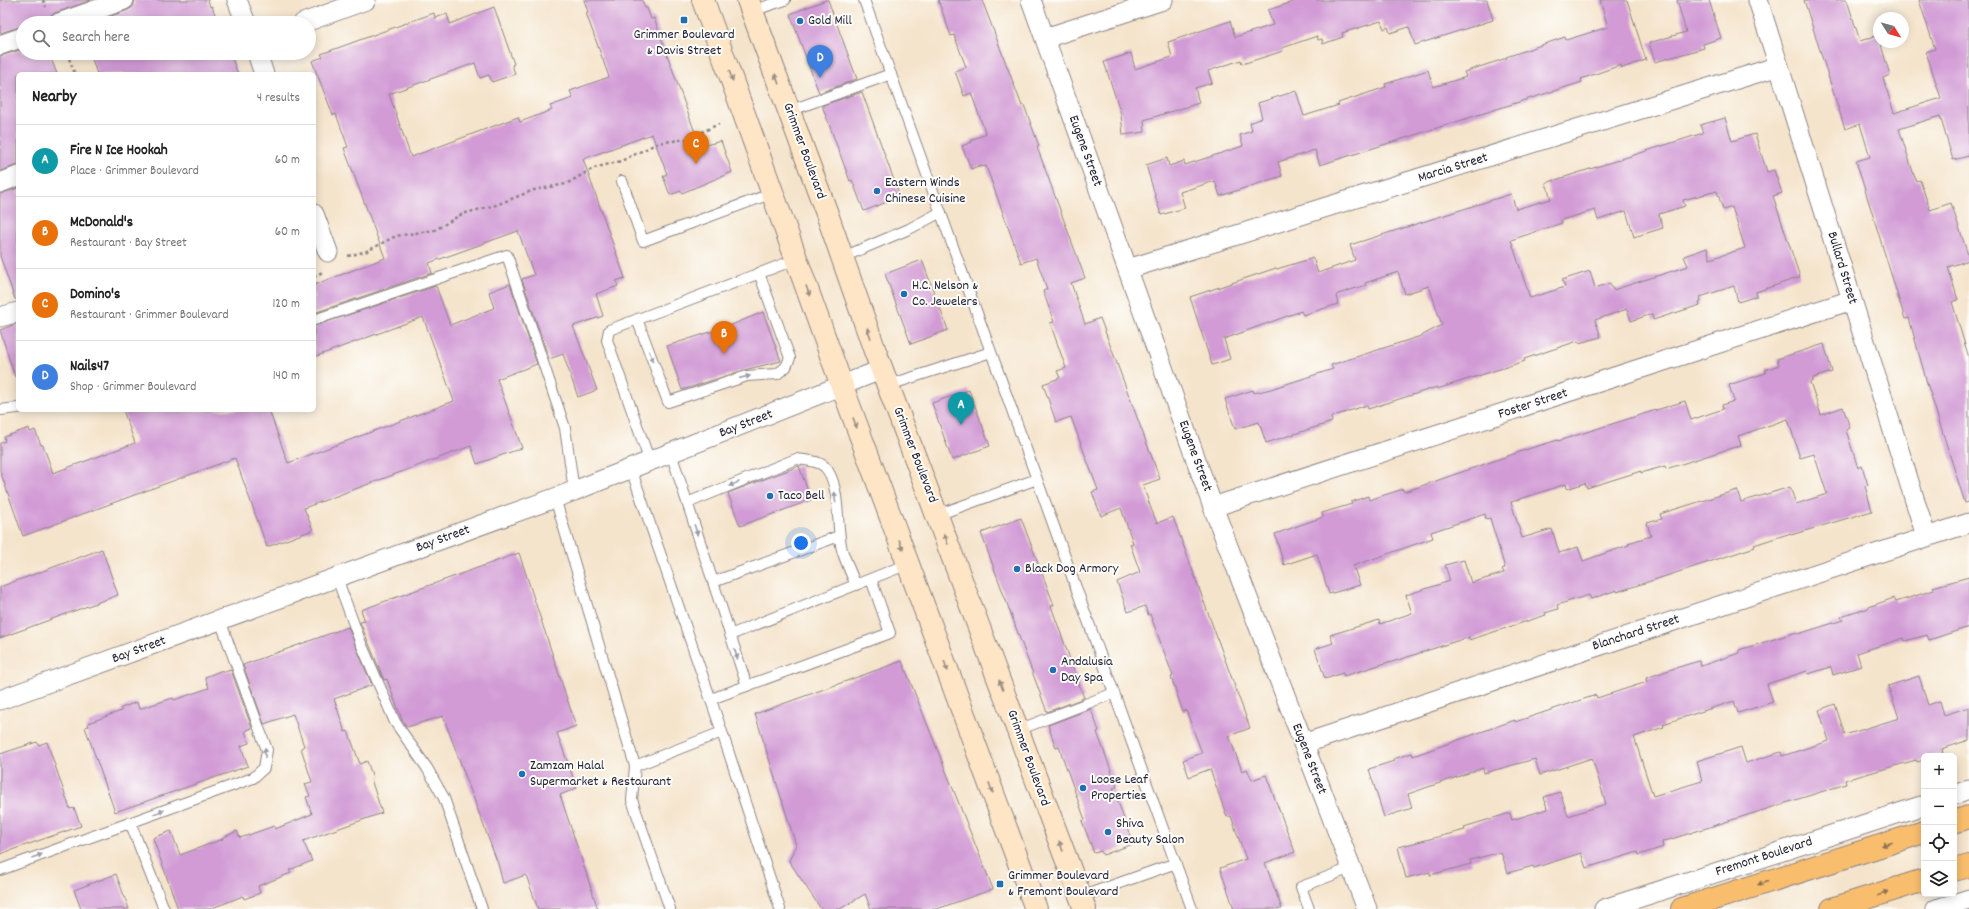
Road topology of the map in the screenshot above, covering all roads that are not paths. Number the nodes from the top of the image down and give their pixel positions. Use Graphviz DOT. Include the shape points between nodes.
graph roads {
  1 [pos="124,0"];
  2 [pos="237,0"];
  3 [pos="366,0"];
  4 [pos="703,0"];
  5 [pos="785,0"];
  6 [pos="864,0"];
  7 [pos="1031,0"];
  8 [pos="1163,0"];
  9 [pos="1758,0"];
  10 [pos="750,6"];
  11 [pos="79,16"];
  12 [pos="243,16"];
  13 [pos="316,18"];
  14 [pos="1045,38"];
  15 [pos="16,39"];
  16 [pos="0,45"];
  17 [pos="259,60"];
  18 [pos="1779,66"];
  19 [pos="263,72"];
  20 [pos="891,74"];
  21 [pos="789,111"];
  22 [pos="16,177"];
  23 [pos="622,181"];
  24 [pos="0,183"];
  25 [pos="773,193"];
  26 [pos="941,212"];
  27 [pos="316,219"];
  28 [pos="842,257"];
  29 [pos="333,259"];
  30 [pos="796,259"];
  31 [pos="1128,269"];
  32 [pos="759,273"];
  33 [pos="1852,300"];
  34 [pos="16,313"];
  35 [pos="0,317"];
  36 [pos="316,319"];
  37 [pos="637,319"];
  38 [pos="991,352"];
  39 [pos="886,377"];
  40 [pos="842,386"];
  41 [pos="16,408"];
  42 [pos="0,410"];
  43 [pos="671,453"];
  44 [pos="650,462"];
  45 [pos="632,469"];
  46 [pos="1037,479"];
  47 [pos="574,491"];
  48 [pos="555,498"];
  49 [pos="687,503"];
  50 [pos="1213,507"];
  51 [pos="938,515"];
  52 [pos="1969,524"];
  53 [pos="839,536"];
  54 [pos="1926,536"];
  55 [pos="908,564"];
  56 [pos="337,578"];
  57 [pos="871,579"];
  58 [pos="713,582"];
  59 [pos="856,585"];
  60 [pos="220,620"];
  61 [pos="730,635"];
  62 [pos="747,686"];
  63 [pos="1114,693"];
  64 [pos="711,699"];
  65 [pos="0,700"];
  66 [pos="1018,730"];
  67 [pos="722,732"];
  68 [pos="1302,744"];
  69 [pos="635,766"];
  70 [pos="1969,790"];
  71 [pos="1957,794"];
  72 [pos="1921,806"];
  73 [pos="1969,817"];
  74 [pos="1957,821"];
  75 [pos="130,822"];
  76 [pos="1921,833"];
  77 [pos="1176,863"];
  78 [pos="1969,866"];
  79 [pos="1350,868"];
  80 [pos="1957,869"];
  81 [pos="0,870"];
  82 [pos="1921,881"];
  83 [pos="1969,899"];
  84 [pos="1082,903"];
  85 [pos="164,909"];
  86 [pos="482,909"];
  87 [pos="670,909"];
  88 [pos="780,909"];
  89 [pos="1036,909"];
  90 [pos="1192,909"];
  91 [pos="1309,909"];
  92 [pos="1366,909"];
  93 [pos="1604,909"];
  94 [pos="1682,909"];
  95 [pos="1832,909"];
  96 [pos="1936,909"];
  1 -- 11 [label="street"];
  2 -- 12 [label="street"];
  3 -- 13 [label="street"];
  4 -- 25 [label="main road, one-way"];
  5 -- 10 [label="lane"];
  6 -- 20 [label="lane"];
  7 -- 14 [label="street, Eugene Street"];
  8 -- 14 [label="street"];
  9 -- 18 [label="street, Bullard Street"];
  21 -- 10 [label="main road, Grimmer Boulevard, one-way"];
  14 -- 31 [label="street, Eugene Street"];
  15 -- 16 [label="street"];
  17 -- 19 [label="street"];
  18 -- 31 [label="street, Marcia Street"];
  18 -- 33 [label="street, Bullard Street"];
  20 -- 21 [label="lane"];
  20 -- 26 [label="lane"];
  21 -- 28 [label="main road, Grimmer Boulevard"];
  22 -- 24 [label="street"];
  23 -- 25 [label="lane" via="643,241"];
  25 -- 30 [label="main road"];
  26 -- 28 [label="lane" via="909,229"];
  26 -- 38 [label="lane"];
  27 -- 29 [label="street"];
  39 -- 28 [label="main road, Grimmer Boulevard, one-way"];
  30 -- 32 [label="lane"];
  30 -- 40 [label="main road, one-way"];
  31 -- 50 [label="street, Eugene Street"];
  32 -- 37 [label="lane"];
  37 -- 32 [label="lane, one-way" via="668,402 747,376 777,374 786,367 790,358"];
  33 -- 50 [label="street, Foster Street"];
  33 -- 54 [label="street, Bullard Street"];
  34 -- 35 [label="street"];
  36 -- 47 [label="lane" via="507,255 565,428"];
  37 -- 44 [label="lane" via="609,330 607,340"];
  38 -- 39 [label="lane"];
  38 -- 46 [label="lane"];
  39 -- 40 [label="street, Bay Street"];
  39 -- 51 [label="main road, Grimmer Boulevard"];
  40 -- 43 [label="street, Bay Street"];
  40 -- 55 [label="main road, one-way"];
  41 -- 42 [label="lane"];
  43 -- 44 [label="street, Bay Street"];
  43 -- 49 [label="lane"];
  44 -- 45 [label="street, Bay Street"];
  45 -- 47 [label="street, Bay Street"];
  45 -- 64 [label="lane"];
  46 -- 51 [label="lane"];
  46 -- 63 [label="lane"];
  47 -- 48 [label="street, Bay Street"];
  48 -- 56 [label="street, Bay Street"];
  48 -- 69 [label="lane"];
  53 -- 49 [label="lane, one-way" via="833,481 824,466 810,460 796,459"];
  49 -- 58 [label="lane, one-way"];
  50 -- 68 [label="street, Eugene Street"];
  66 -- 51 [label="main road, Grimmer Boulevard, one-way"];
  52 -- 54 [label="street, Blanchard Street"];
  53 -- 58 [label="lane"];
  53 -- 59 [label="lane"];
  54 -- 68 [label="street, Blanchard Street"];
  55 -- 57 [label="lane"];
  55 -- 89 [label="main road, one-way"];
  56 -- 60 [label="street, Bay Street"];
  56 -- 86 [label="lane" via="360,641 395,722 428,768 444,798"];
  57 -- 59 [label="lane"];
  57 -- 62 [label="lane" via="890,633"];
  58 -- 61 [label="lane"];
  59 -- 61 [label="lane"];
  60 -- 65 [label="street, Bay Street"];
  75 -- 60 [label="lane, one-way" via="253,778 264,768 267,750"];
  61 -- 62 [label="lane, one-way"];
  62 -- 64 [label="lane"];
  63 -- 66 [label="lane"];
  63 -- 77 [label="lane"];
  64 -- 67 [label="lane"];
  84 -- 66 [label="main road, Grimmer Boulevard, one-way"];
  67 -- 69 [label="lane"];
  67 -- 88 [label="lane"];
  68 -- 79 [label="street, Eugene Street"];
  69 -- 87 [label="lane" via="632,800"];
  70 -- 71 [label="street"];
  72 -- 93 [label="street, Fremont Boulevard"];
  73 -- 74 [label="main road"];
  81 -- 75 [label="lane, one-way"];
  75 -- 85 [label="lane"];
  76 -- 94 [label="main road, Fremont Boulevard, one-way"];
  77 -- 84 [label="lane"];
  77 -- 90 [label="lane"];
  78 -- 80 [label="main road"];
  79 -- 91 [label="lane" via="1301,887"];
  79 -- 92 [label="street, Eugene Street"];
  95 -- 82 [label="main road, one-way"];
  83 -- 96 [label="street"];
}
